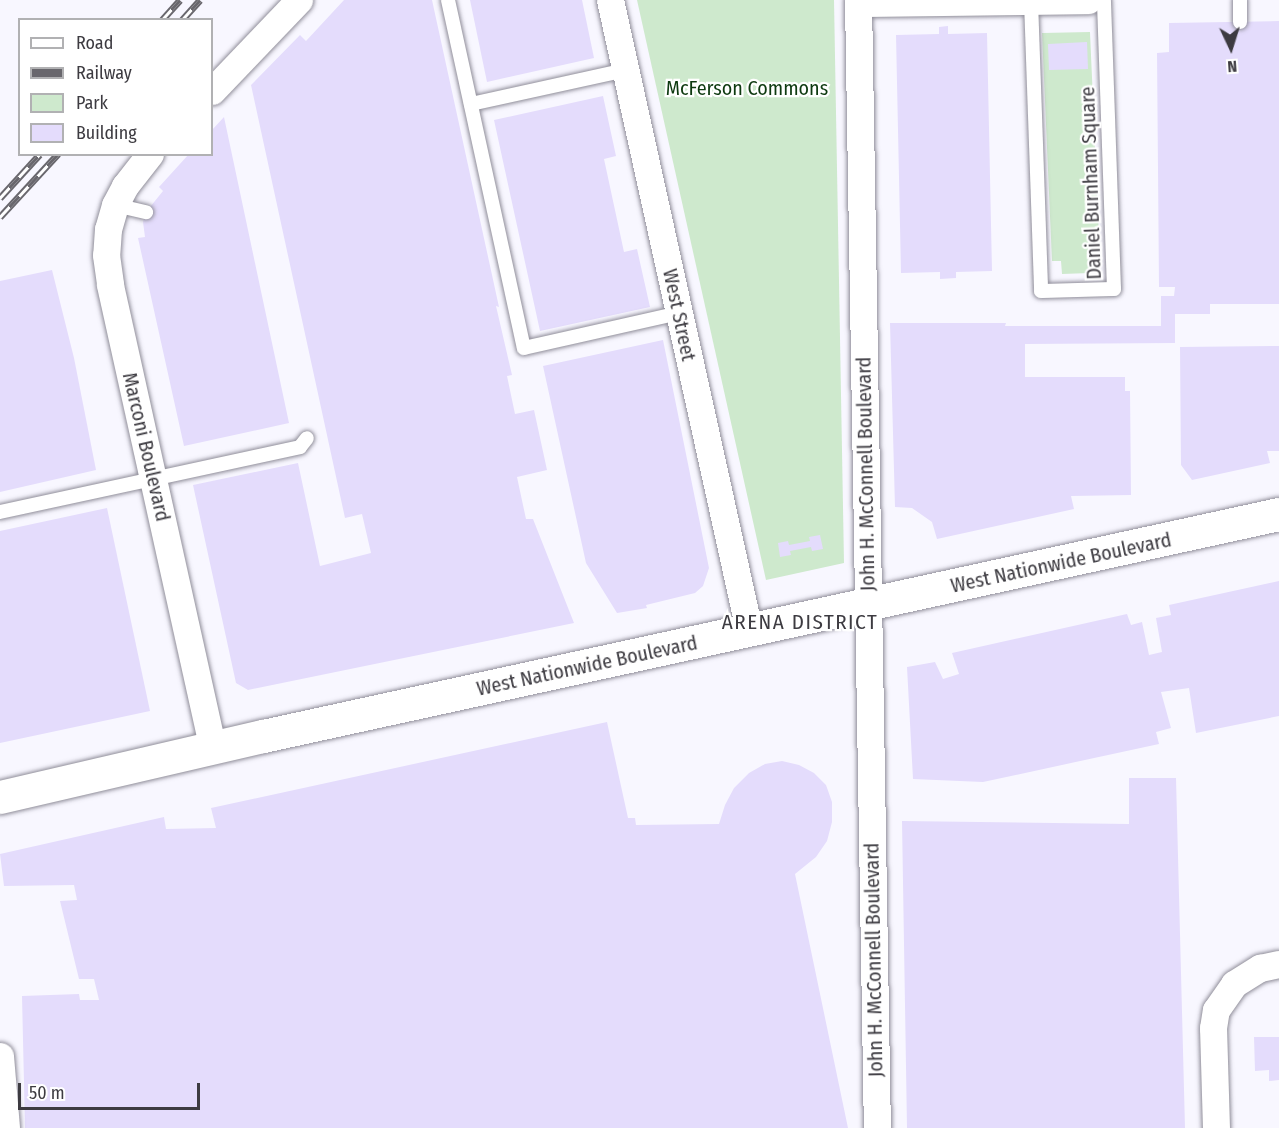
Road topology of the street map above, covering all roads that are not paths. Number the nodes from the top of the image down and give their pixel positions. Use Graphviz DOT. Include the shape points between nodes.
graph roads {
  1 [pos="299,0"];
  2 [pos="448,0"];
  3 [pos="610,0"];
  4 [pos="1088,0"];
  5 [pos="1104,0"];
  6 [pos="1240,0"];
  7 [pos="1031,1"];
  8 [pos="858,2"];
  9 [pos="1240,22"];
  10 [pos="625,70"];
  11 [pos="213,90"];
  12 [pos="471,104"];
  13 [pos="148,156"];
  14 [pos="115,205"];
  15 [pos="146,212"];
  16 [pos="679,313"];
  17 [pos="307,438"];
  18 [pos="153,478"];
  19 [pos="0,512"];
  20 [pos="1279,514"];
  21 [pos="868,604"];
  22 [pos="749,630"];
  23 [pos="213,748"];
  24 [pos="0,797"];
  25 [pos="1279,964"];
  26 [pos="0,1056"];
  27 [pos="6,1128"];
  28 [pos="877,1128"];
  29 [pos="1216,1128"];
  1 -- 11 [label="street"];
  2 -- 12 [label="lane"];
  3 -- 10 [label="street, West Street"];
  4 -- 7 [label="street"];
  5 -- 7 [label="lane, Daniel Burnham Square" via="1114,289 1041,291"];
  6 -- 9 [label="lane"];
  7 -- 8 [label="street"];
  8 -- 21 [label="street, John H. McConnell Boulevard"];
  10 -- 12 [label="lane"];
  10 -- 16 [label="street, West Street"];
  12 -- 16 [label="lane" via="524,348"];
  13 -- 14 [label="street, Marconi Boulevard"];
  14 -- 15 [label="lane"];
  14 -- 18 [label="street, Marconi Boulevard" via="106,255 110,285"];
  16 -- 22 [label="street, West Street"];
  17 -- 18 [label="lane" via="300,447"];
  18 -- 19 [label="lane"];
  18 -- 23 [label="street, Marconi Boulevard"];
  20 -- 21 [label="street, West Nationwide Boulevard"];
  21 -- 22 [label="street, West Nationwide Boulevard"];
  21 -- 28 [label="street, John H. McConnell Boulevard"];
  22 -- 23 [label="street, West Nationwide Boulevard"];
  23 -- 24 [label="street, West Nationwide Boulevard"];
  25 -- 29 [label="street" via="1246,975 1229,990 1216,1010"];
  26 -- 27 [label="street"];
}
